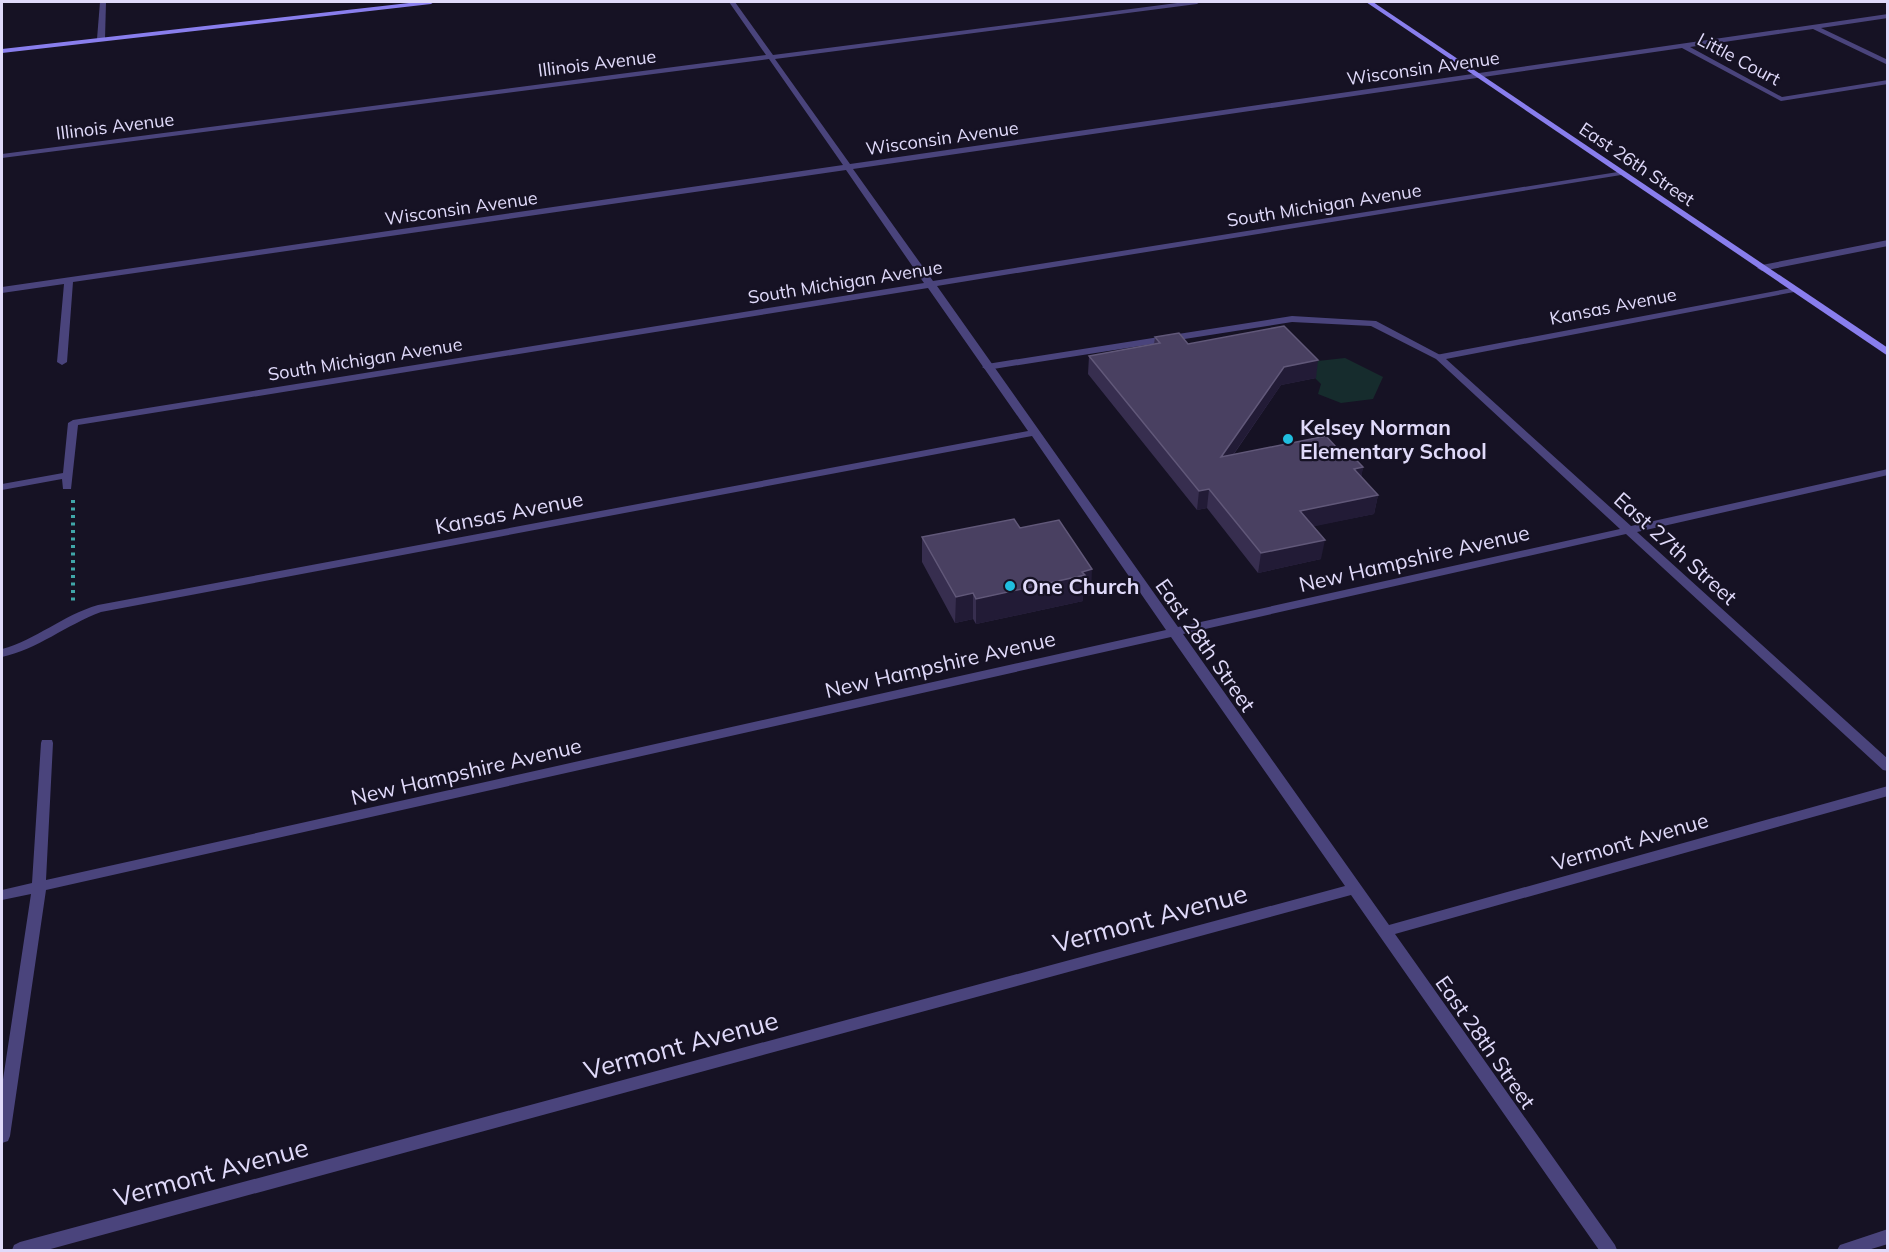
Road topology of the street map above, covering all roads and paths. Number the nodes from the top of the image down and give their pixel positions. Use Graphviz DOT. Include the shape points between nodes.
graph roads {
  1 [pos="103,2"];
  2 [pos="418,2"];
  3 [pos="431,2"];
  4 [pos="732,2"];
  5 [pos="1197,2"];
  6 [pos="1369,2"];
  7 [pos="1887,16"];
  8 [pos="1814,27"];
  9 [pos="101,39"];
  10 [pos="1683,46"];
  11 [pos="2,51"];
  12 [pos="770,56"];
  13 [pos="1887,63"];
  14 [pos="1476,76"];
  15 [pos="1887,82"];
  16 [pos="2,156"];
  17 [pos="848,167"];
  18 [pos="1621,173"];
  19 [pos="1887,243"];
  20 [pos="1762,268"];
  21 [pos="69,280"];
  22 [pos="929,285"];
  23 [pos="2,290"];
  24 [pos="1794,290"];
  25 [pos="1887,353"];
  26 [pos="1439,357"];
  27 [pos="63,362"];
  28 [pos="987,367"];
  29 [pos="1033,433"];
  30 [pos="1887,472"];
  31 [pos="68,481"];
  32 [pos="2,487"];
  33 [pos="1627,530"];
  34 [pos="75,616"];
  35 [pos="1173,632"];
  36 [pos="2,653"];
  37 [pos="47,743"];
  38 [pos="1887,767"];
  39 [pos="1887,791"];
  40 [pos="39,887"];
  41 [pos="1354,889"];
  42 [pos="2,895"];
  43 [pos="1384,932"];
  44 [pos="2,1136"];
  45 [pos="1887,1236"];
  46 [pos="20,1251"];
  47 [pos="1609,1251"];
  48 [pos="1846,1251"];
  1 -- 9 [label="street"];
  2 -- 3 [label="street"];
  2 -- 9 [label="street"];
  4 -- 12 [label="street, East 28th Street"];
  5 -- 12 [label="street, Illinois Avenue"];
  6 -- 14 [label="street, East 26th Street"];
  7 -- 8 [label="street, Wisconsin Avenue"];
  8 -- 10 [label="street, Wisconsin Avenue"];
  8 -- 13 [label="street"];
  9 -- 11 [label="street"];
  10 -- 14 [label="street, Wisconsin Avenue"];
  10 -- 15 [label="street, Little Court" via="1781,99"];
  12 -- 16 [label="street, Illinois Avenue"];
  12 -- 17 [label="street, East 28th Street"];
  14 -- 17 [label="street, Wisconsin Avenue"];
  14 -- 18 [label="street, East 26th Street"];
  17 -- 21 [label="street, Wisconsin Avenue"];
  17 -- 22 [label="street, East 28th Street"];
  18 -- 20 [label="street, East 26th Street"];
  18 -- 22 [label="street, South Michigan Avenue"];
  19 -- 20 [label="street"];
  20 -- 24 [label="street, East 26th Street"];
  21 -- 23 [label="street, Wisconsin Avenue"];
  21 -- 27 [label="street"];
  22 -- 28 [label="street, East 28th Street"];
  22 -- 31 [label="street, South Michigan Avenue" via="73,423"];
  24 -- 25 [label="street, East 26th Street"];
  24 -- 26 [label="street, Kansas Avenue"];
  26 -- 28 [label="street, East 27th Street" via="1373,323 1292,319"];
  26 -- 33 [label="street, East 27th Street"];
  28 -- 29 [label="street, East 28th Street"];
  29 -- 34 [label="street, Kansas Avenue"];
  29 -- 35 [label="street, East 28th Street"];
  30 -- 33 [label="street, New Hampshire Avenue"];
  31 -- 32 [label="street"];
  31 -- 34 [label="path" via="73,496"];
  33 -- 35 [label="street, New Hampshire Avenue"];
  33 -- 38 [label="street, East 27th Street"];
  34 -- 36 [label="street, Kansas Avenue" via="16,651"];
  35 -- 40 [label="street, New Hampshire Avenue"];
  35 -- 41 [label="street, East 28th Street"];
  37 -- 40 [label="street"];
  39 -- 43 [label="street, Vermont Avenue"];
  40 -- 42 [label="street, New Hampshire Avenue"];
  40 -- 44 [label="street"];
  41 -- 43 [label="street, East 28th Street"];
  41 -- 46 [label="street, Vermont Avenue"];
  43 -- 47 [label="street, East 28th Street"];
  45 -- 48 [label="street"];
}
